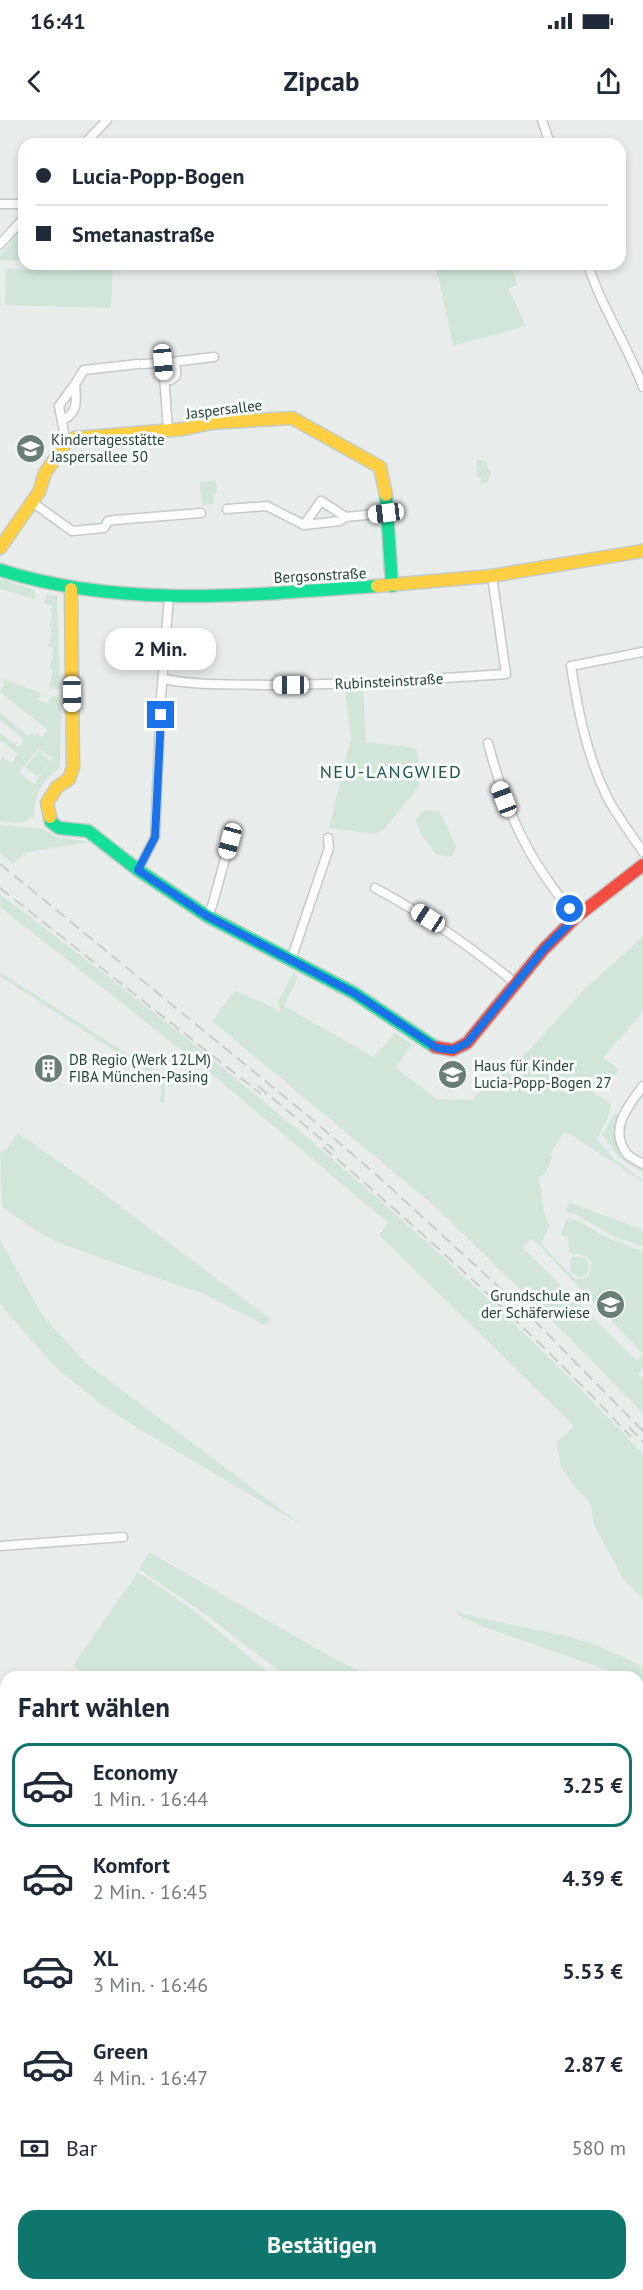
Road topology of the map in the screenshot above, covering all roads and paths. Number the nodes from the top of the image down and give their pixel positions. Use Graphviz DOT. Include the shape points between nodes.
graph roads {
  1 [pos="107,120"];
  2 [pos="542,120"];
  3 [pos="90,138"];
  4 [pos="548,138"];
  5 [pos="0,204"];
  6 [pos="18,204"];
  7 [pos="18,224"];
  8 [pos="0,244"];
  9 [pos="590,270"];
  10 [pos="214,357"];
  11 [pos="167,362"];
  12 [pos="75,384"];
  13 [pos="643,387"];
  14 [pos="63,420"];
  15 [pos="168,430"];
  16 [pos="66,443"];
  17 [pos="32,502"];
  18 [pos="227,509"];
  19 [pos="201,513"];
  20 [pos="386,513"];
  21 [pos="346,517"];
  22 [pos="304,525"];
  23 [pos="0,548"];
  24 [pos="643,551"];
  25 [pos="0,570"];
  26 [pos="492,576"];
  27 [pos="392,586"];
  28 [pos="71,589"];
  29 [pos="170,596"];
  30 [pos="643,652"];
  31 [pos="164,679"];
  32 [pos="488,743"];
  33 [pos="328,838"];
  34 [pos="230,841"];
  35 [pos="643,852"];
  36 [pos="643,865"];
  37 [pos="138,870"];
  38 [pos="375,888"];
  39 [pos="207,916"];
  40 [pos="576,917"];
  41 [pos="291,960"];
  42 [pos="515,983"];
  43 [pos="643,1086"];
  44 [pos="643,1164"];
  45 [pos="123,1537"];
  46 [pos="0,1546"];
  1 -- 3 [label="street"];
  2 -- 4 [label="street"];
  5 -- 6 [label="street"];
  7 -- 8 [label="street"];
  9 -- 13 [label="street"];
  10 -- 11 [label="street"];
  11 -- 12 [label="street" via="84,370"];
  11 -- 15 [label="street"];
  12 -- 14 [label="street" via="76,406"];
  12 -- 14 [label="street" via="59,406"];
  14 -- 16 [label="street"];
  15 -- 16 [label="street, Jaspersallee" via="75,438"];
  15 -- 20 [label="street, Jaspersallee" via="292,418 380,467 386,489"];
  16 -- 17 [label="street" via="45,473"];
  17 -- 19 [label="street" via="72,531 104,528 108,521 115,520"];
  17 -- 23 [label="street"];
  18 -- 22 [label="street" via="267,506"];
  20 -- 21 [label="street"];
  20 -- 27 [label="street, Jaspersallee"];
  21 -- 22 [label="street"];
  21 -- 22 [label="street" via="321,501"];
  24 -- 26 [label="street, Bergsonstraße"];
  25 -- 28 [label="street, Bergsonstraße"];
  26 -- 27 [label="street, Bergsonstraße"];
  26 -- 31 [label="street, Rubinsteinstraße" via="506,674 291,685"];
  27 -- 29 [label="street, Bergsonstraße"];
  28 -- 29 [label="street, Bergsonstraße"];
  28 -- 37 [label="street" via="73,767 69,779 57,787 47,803 48,814 59,828 88,831"];
  29 -- 31 [label="street"];
  30 -- 35 [label="street" via="572,666 584,736 599,778"];
  31 -- 37 [label="street" via="155,837"];
  32 -- 40 [label="street" via="514,824 550,886"];
  33 -- 41 [label="street" via="330,848"];
  34 -- 39 [label="street"];
  36 -- 40 [label="street"];
  37 -- 39 [label="street"];
  38 -- 42 [label="street" via="445,929"];
  39 -- 41 [label="street"];
  40 -- 42 [label="street"];
  41 -- 42 [label="street" via="354,993 437,1048 453,1050 467,1043"];
  43 -- 44 [label="street" via="623,1114 618,1133 627,1154"];
  45 -- 46 [label="street"];
}
